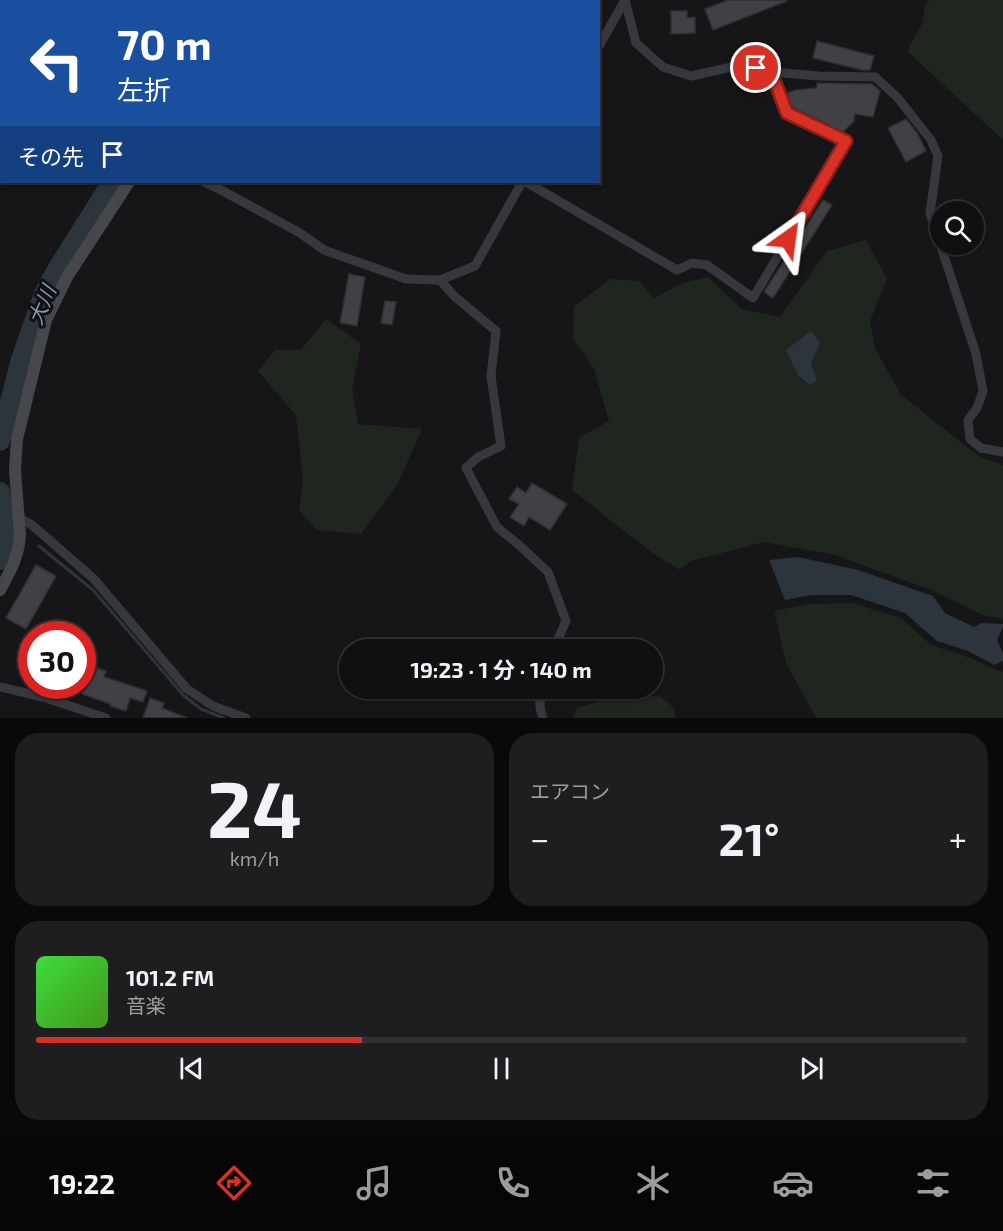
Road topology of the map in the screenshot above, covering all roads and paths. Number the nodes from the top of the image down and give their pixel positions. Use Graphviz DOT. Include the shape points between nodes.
graph roads {
  1 [pos="625,0"];
  2 [pos="600,44"];
  3 [pos="771,72"];
  4 [pos="128,183"];
  5 [pos="206,183"];
  6 [pos="523,183"];
  7 [pos="526,183"];
  8 [pos="440,280"];
  9 [pos="1003,452"];
  10 [pos="19,518"];
  11 [pos="0,590"];
  12 [pos="558,639"];
  13 [pos="0,687"];
  14 [pos="540,699"];
  15 [pos="106,718"];
  16 [pos="246,718"];
  17 [pos="543,718"];
  1 -- 2 [label="street"];
  1 -- 3 [label="street" via="636,43 663,67 691,76 741,65"];
  3 -- 7 [label="street" via="787,113 846,141 753,298 707,265 692,263 678,270"];
  3 -- 9 [label="street" via="875,77 897,97 931,140 938,156 930,213 976,354 983,391 968,420 970,439 981,448"];
  4 -- 10 [label="main road" via="67,277 46,320 17,439"];
  5 -- 8 [label="street" via="324,250 406,279"];
  6 -- 8 [label="street" via="475,266"];
  8 -- 12 [label="street" via="496,331 491,376 501,446 466,468 497,527 548,572 566,621"];
  10 -- 11 [label="main road" via="20,546"];
  10 -- 16 [label="street" via="94,579 187,689 213,706"];
  13 -- 15 [label="street"];
  14 -- 17 [label="street"];
}
